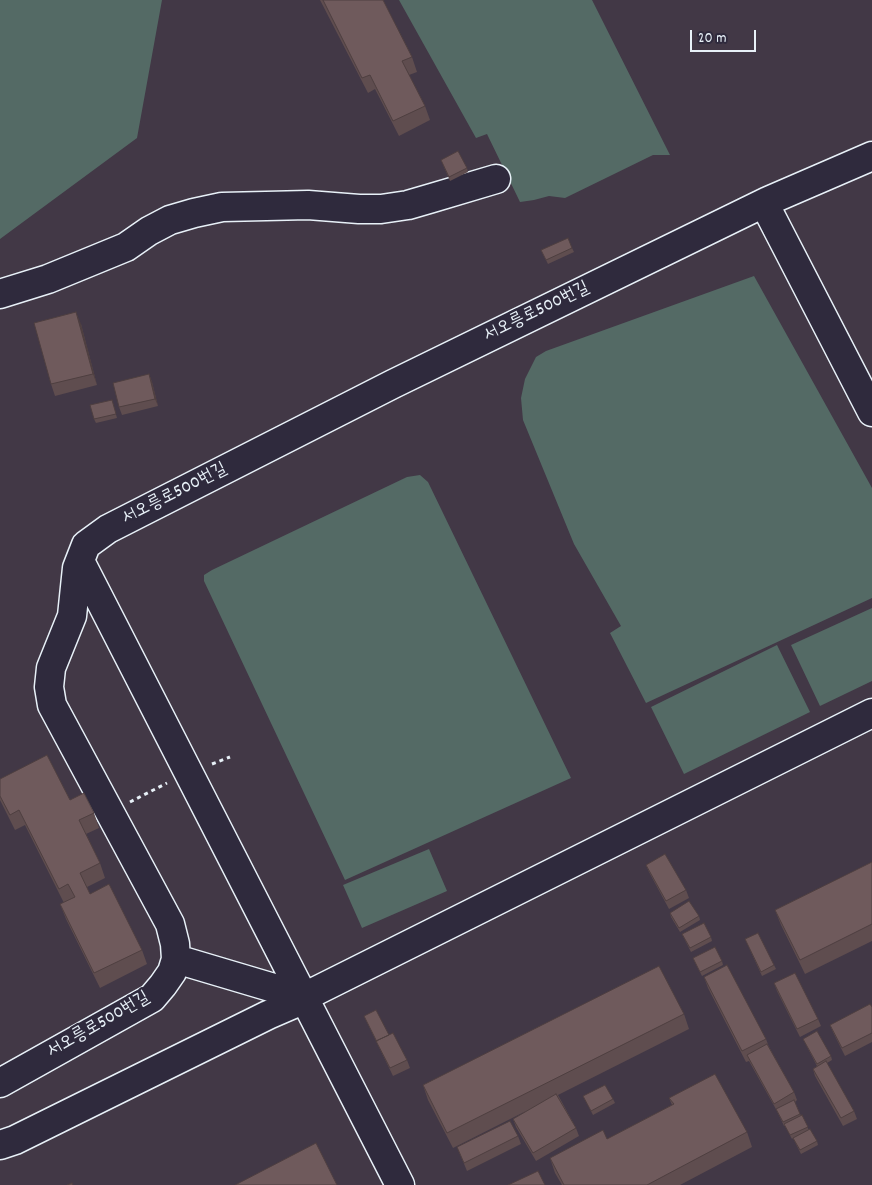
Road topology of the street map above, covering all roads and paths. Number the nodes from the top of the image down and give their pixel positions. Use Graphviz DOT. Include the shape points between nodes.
graph roads {
  1 [pos="872,156"];
  2 [pos="496,179"];
  3 [pos="764,203"];
  4 [pos="0,294"];
  5 [pos="872,412"];
  6 [pos="80,561"];
  7 [pos="872,713"];
  8 [pos="189,773"];
  9 [pos="109,812"];
  10 [pos="176,959"];
  11 [pos="305,998"];
  12 [pos="0,1083"];
  13 [pos="0,1145"];
  14 [pos="400,1185"];
  1 -- 3 [label="street, 서오릉로500번길"];
  2 -- 4 [label="street" via="381,209 266,206 222,207 194,213 170,220 126,247 48,279"];
  3 -- 5 [label="street"];
  3 -- 6 [label="street, 서오릉로500번길" via="108,528 86,545"];
  6 -- 8 [label="street"];
  6 -- 9 [label="street, 서오릉로500번길" via="72,616 51,668 49,687 52,705"];
  7 -- 11 [label="street"];
  8 -- 9 [label="path"];
  8 -- 11 [label="street"];
  9 -- 10 [label="street, 서오릉로500번길" via="170,924"];
  10 -- 11 [label="street"];
  10 -- 12 [label="street, 서오릉로500번길" via="172,972 152,998"];
  11 -- 13 [label="street"];
  11 -- 14 [label="street"];
}
